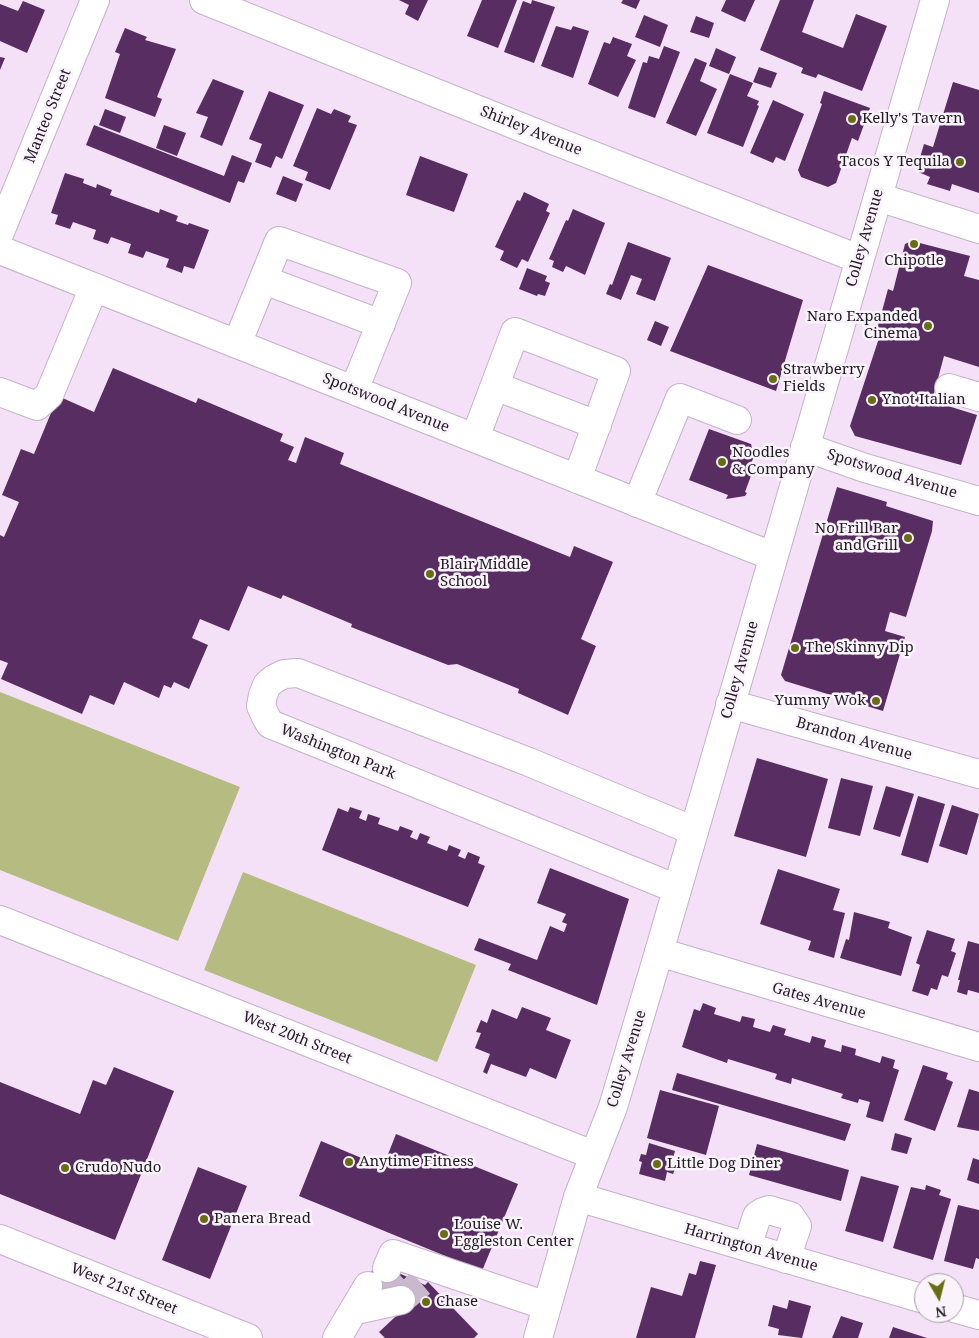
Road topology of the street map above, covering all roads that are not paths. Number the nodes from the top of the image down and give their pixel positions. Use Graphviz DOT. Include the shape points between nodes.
graph roads {
  1 [pos="95,0"];
  2 [pos="204,0"];
  3 [pos="935,0"];
  4 [pos="878,197"];
  5 [pos="979,229"];
  6 [pos="0,232"];
  7 [pos="0,250"];
  8 [pos="859,259"];
  9 [pos="264,280"];
  10 [pos="94,287"];
  11 [pos="381,324"];
  12 [pos="237,344"];
  13 [pos="495,386"];
  14 [pos="948,388"];
  15 [pos="354,390"];
  16 [pos="0,392"];
  17 [pos="979,397"];
  18 [pos="737,420"];
  19 [pos="597,425"];
  20 [pos="475,438"];
  21 [pos="805,447"];
  22 [pos="577,479"];
  23 [pos="979,499"];
  24 [pos="637,503"];
  25 [pos="772,556"];
  26 [pos="730,704"];
  27 [pos="979,774"];
  28 [pos="694,830"];
  29 [pos="677,889"];
  30 [pos="0,920"];
  31 [pos="659,952"];
  32 [pos="979,1047"];
  33 [pos="593,1155"];
  34 [pos="578,1197"];
  35 [pos="0,1239"];
  36 [pos="747,1247"];
  37 [pos="786,1259"];
  38 [pos="402,1279"];
  39 [pos="914,1296"];
  40 [pos="547,1306"];
  41 [pos="355,1310"];
  42 [pos="964,1311"];
  43 [pos="979,1315"];
  44 [pos="248,1338"];
  45 [pos="337,1338"];
  46 [pos="538,1338"];
  1 -- 6 [label="street, Manteo Street"];
  2 -- 8 [label="street, Shirley Avenue"];
  3 -- 4 [label="street, Colley Avenue"];
  4 -- 5 [label="street"];
  4 -- 8 [label="street, Colley Avenue"];
  7 -- 10 [label="street, Spotswood Avenue"];
  8 -- 21 [label="street, Colley Avenue"];
  9 -- 11 [label="street"];
  9 -- 11 [label="street" via="279,241 397,283"];
  9 -- 12 [label="street"];
  10 -- 12 [label="street, Spotswood Avenue"];
  10 -- 16 [label="street" via="49,395 37,406"];
  11 -- 15 [label="street"];
  12 -- 15 [label="street, Spotswood Avenue"];
  13 -- 19 [label="street"];
  13 -- 19 [label="street" via="515,332 616,371"];
  13 -- 20 [label="street"];
  14 -- 17 [label="street"];
  15 -- 20 [label="street, Spotswood Avenue"];
  18 -- 24 [label="street" via="680,398"];
  19 -- 22 [label="street"];
  20 -- 22 [label="street, Spotswood Avenue"];
  21 -- 23 [label="street, Spotswood Avenue" via="865,468"];
  21 -- 25 [label="street, Colley Avenue"];
  22 -- 24 [label="street, Spotswood Avenue"];
  24 -- 25 [label="street, Spotswood Avenue"];
  25 -- 26 [label="street, Colley Avenue"];
  26 -- 27 [label="street, Brandon Avenue"];
  26 -- 28 [label="street, Colley Avenue"];
  28 -- 29 [label="street, Colley Avenue"];
  28 -- 29 [label="street, Washington Park" via="298,673 274,679 262,695 261,706 270,724"];
  29 -- 31 [label="street, Colley Avenue"];
  30 -- 33 [label="street, West 20th Street"];
  31 -- 32 [label="street, Gates Avenue"];
  31 -- 33 [label="street, Colley Avenue" via="613,1107"];
  33 -- 34 [label="street, Colley Avenue"];
  34 -- 36 [label="street, Harrington Avenue"];
  34 -- 40 [label="street, Colley Avenue"];
  35 -- 44 [label="street, West 21st Street"];
  36 -- 37 [label="street, Harrington Avenue"];
  36 -- 37 [label="street" via="757,1216 769,1210 790,1216 796,1226"];
  37 -- 39 [label="street, Harrington Avenue"];
  38 -- 40 [label="street"];
  38 -- 41 [label="street"];
  38 -- 41 [label="street"];
  40 -- 46 [label="street, Colley Avenue"];
  41 -- 45 [label="street"];
  42 -- 43 [label="street"];
}
